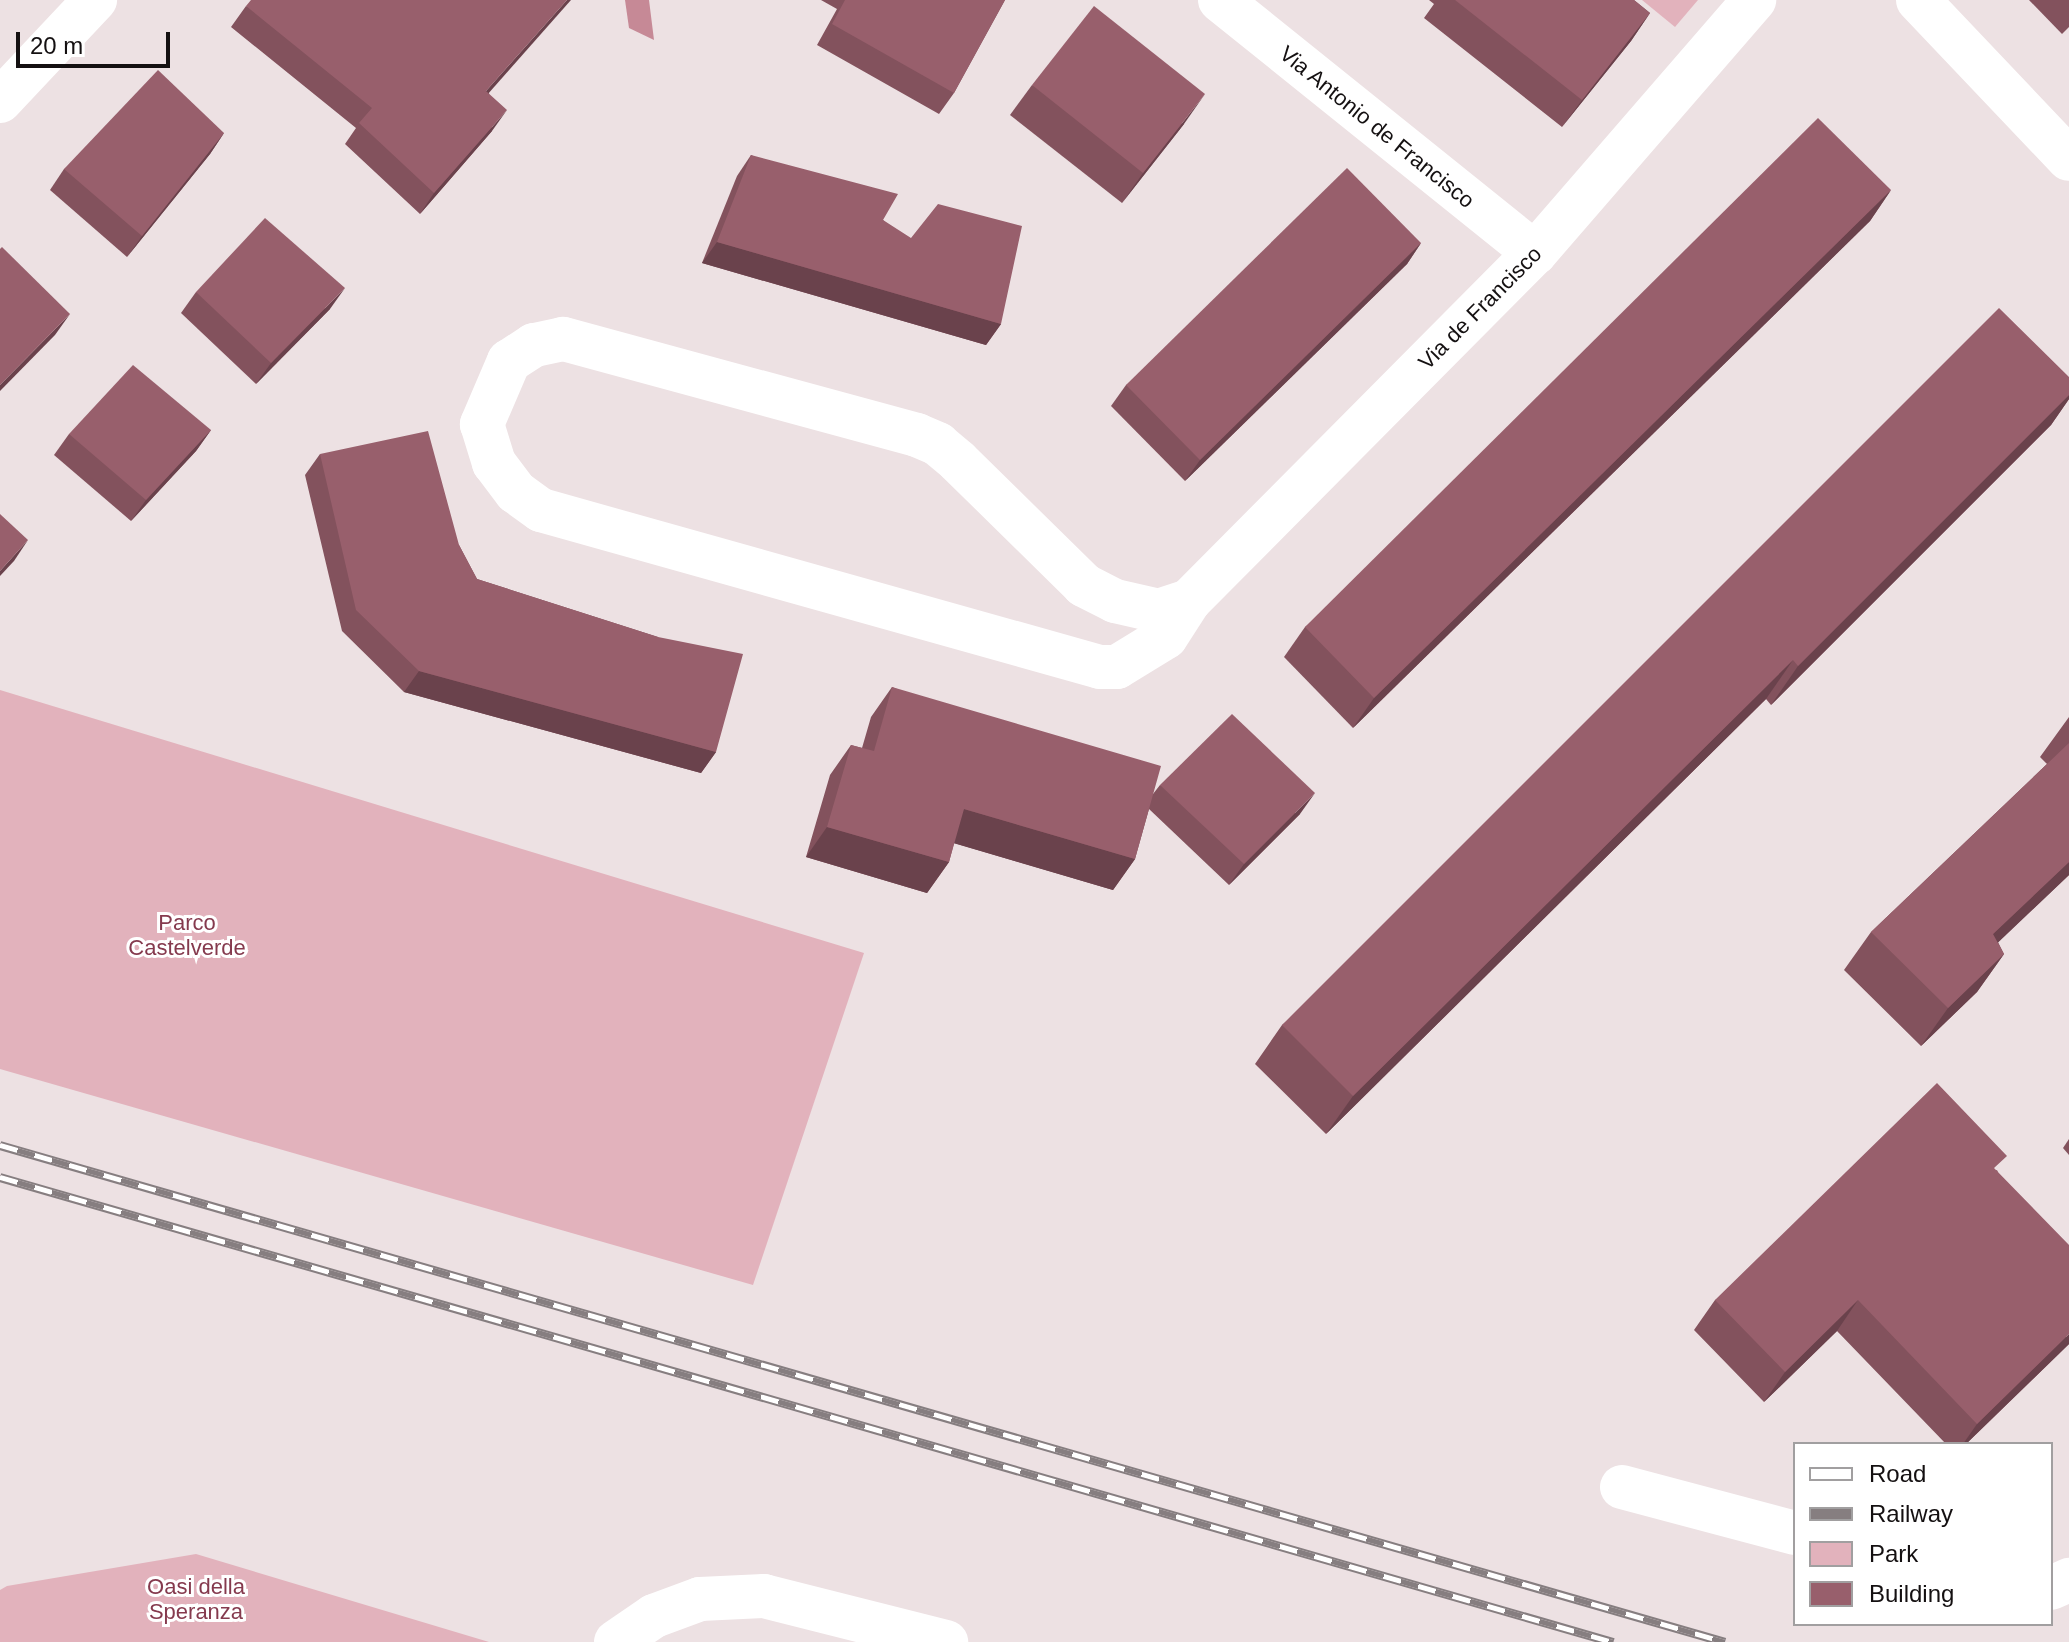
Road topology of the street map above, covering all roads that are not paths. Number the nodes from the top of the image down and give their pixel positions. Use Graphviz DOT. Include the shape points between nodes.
graph roads {
  1 [pos="95,0"];
  2 [pos="1220,0"];
  3 [pos="1754,0"];
  4 [pos="1918,0"];
  5 [pos="0,101"];
  6 [pos="2069,159"];
  7 [pos="1535,253"];
  8 [pos="1189,601"];
  9 [pos="1622,1487"];
  10 [pos="1793,1532"];
  11 [pos="616,1642"];
  12 [pos="946,1642"];
  1 -- 5 [label="street"];
  2 -- 7 [label="street, Via Antonio de Francisco"];
  3 -- 7 [label="street, Via de Francisco"];
  4 -- 6 [label="street"];
  7 -- 8 [label="street, Via de Francisco"];
  8 -- 8 [label="street, Via de Francisco" via="1159,611 1115,601 1084,585 948,452 917,435 563,339 534,345 509,361 482,424 494,463 516,492 541,510 1100,667 1117,667 1166,637"];
  9 -- 10 [label="street"];
  11 -- 12 [label="street" via="654,1616 700,1599 764,1596"];
}
